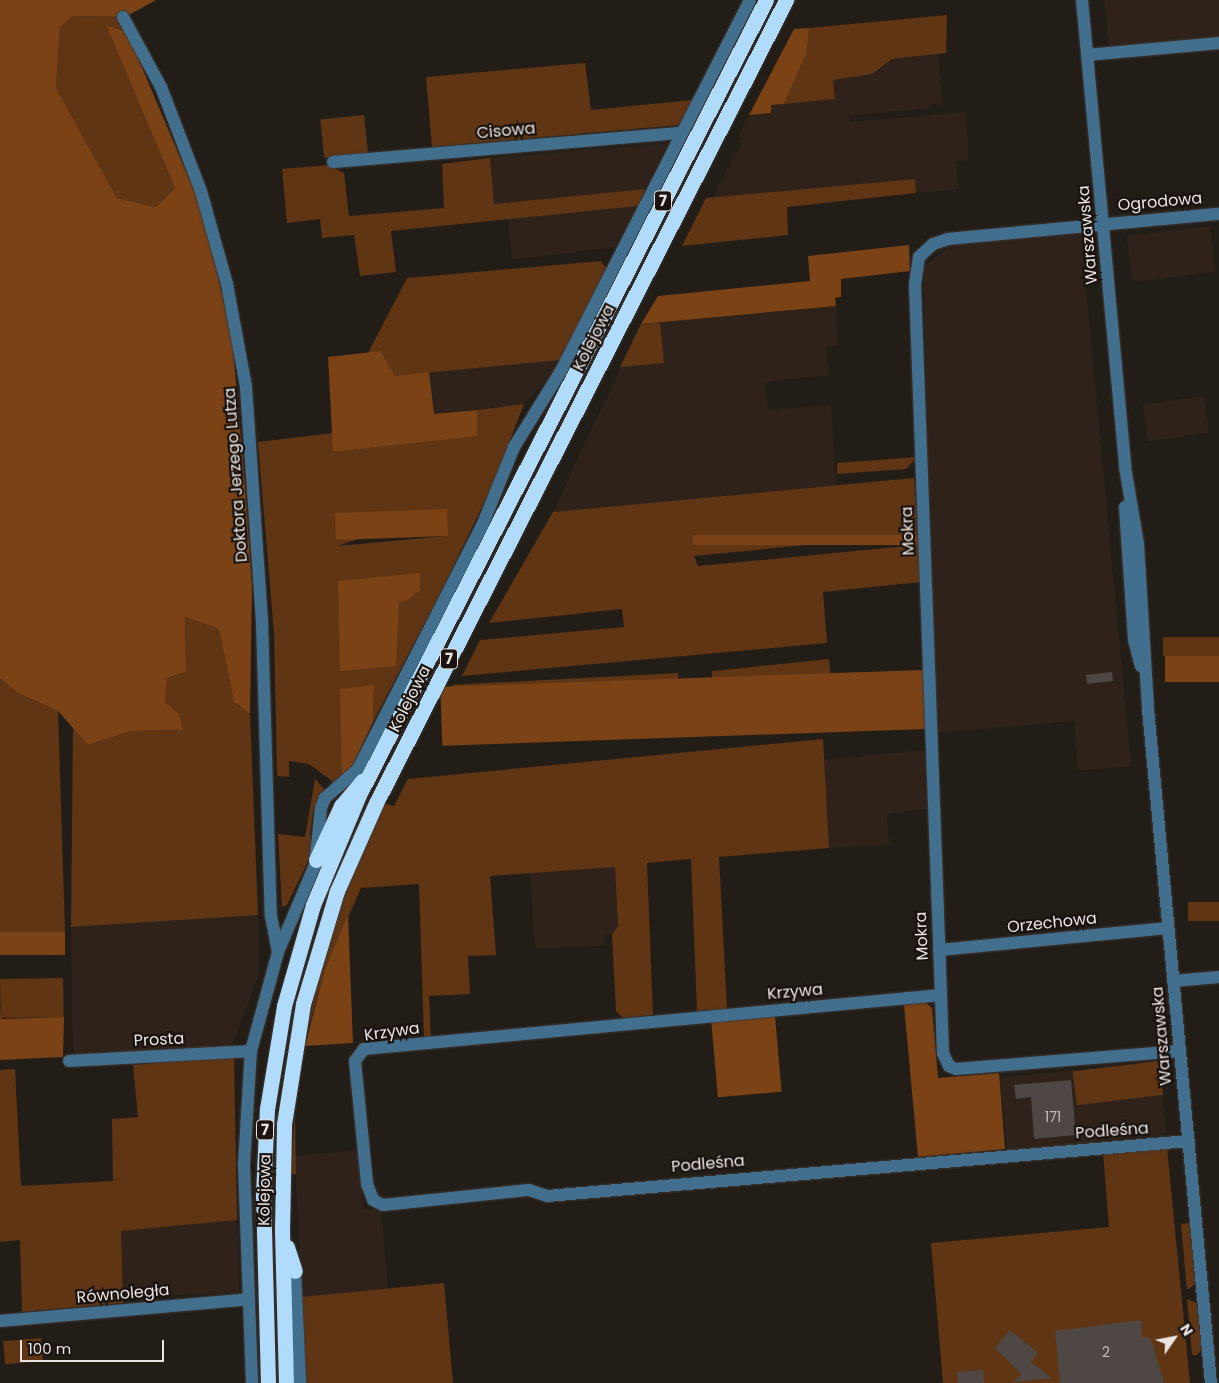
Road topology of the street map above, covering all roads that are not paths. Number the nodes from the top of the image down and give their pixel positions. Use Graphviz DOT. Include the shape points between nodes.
graph roads {
  1 [pos="750,0"];
  2 [pos="766,0"];
  3 [pos="786,0"];
  4 [pos="1082,0"];
  5 [pos="123,16"];
  6 [pos="1219,43"];
  7 [pos="1087,55"];
  8 [pos="682,133"];
  9 [pos="333,162"];
  10 [pos="1219,214"];
  11 [pos="1103,224"];
  12 [pos="364,771"];
  13 [pos="316,860"];
  14 [pos="1168,928"];
  15 [pos="938,950"];
  16 [pos="278,952"];
  17 [pos="1219,977"];
  18 [pos="1173,981"];
  19 [pos="941,994"];
  20 [pos="1180,1051"];
  21 [pos="251,1052"];
  22 [pos="69,1061"];
  23 [pos="355,1061"];
  24 [pos="1188,1141"];
  25 [pos="282,1231"];
  26 [pos="295,1271"];
  27 [pos="249,1299"];
  28 [pos="0,1321"];
  29 [pos="1219,1328"];
  30 [pos="1206,1329"];
  31 [pos="252,1383"];
  32 [pos="268,1383"];
  33 [pos="286,1383"];
  34 [pos="300,1383"];
  35 [pos="1211,1383"];
  1 -- 8 [label="street"];
  2 -- 12 [label="highway, Kolejowa / 7"];
  3 -- 25 [label="highway, Kolejowa / 7" via="345,872 311,970 293,1053 284,1124"];
  4 -- 7 [label="street, Warszawska"];
  5 -- 16 [label="street, Doktora Jerzego Lutza" via="160,87 201,191 227,284 246,387 262,621 271,916"];
  6 -- 7 [label="street"];
  7 -- 11 [label="street, Warszawska"];
  8 -- 9 [label="street, Cisowa"];
  8 -- 12 [label="street" via="561,371 514,447 482,526"];
  10 -- 11 [label="street, Ogrodowa"];
  11 -- 14 [label="street, Warszawska" via="1126,467 1134,640 1146,686"];
  11 -- 15 [label="street, Mokra" via="948,239 933,244 919,256 915,294"];
  12 -- 13 [label="highway" via="346,797"];
  12 -- 32 [label="highway, Kolejowa / 7" via="313,905 288,989 274,1058 263,1172"];
  13 -- 16 [label="street, Kolejowa"];
  14 -- 15 [label="street, Orzechowa"];
  14 -- 18 [label="street, Warszawska"];
  15 -- 19 [label="street, Mokra"];
  16 -- 21 [label="street, Kolejowa"];
  17 -- 18 [label="street"];
  18 -- 20 [label="street, Warszawska"];
  19 -- 20 [label="street" via="944,1053 950,1066 956,1069"];
  19 -- 23 [label="street, Krzywa" via="364,1049"];
  20 -- 24 [label="street, Warszawska"];
  21 -- 22 [label="street, Prosta"];
  21 -- 27 [label="street, Kolejowa" via="244,1164"];
  23 -- 24 [label="street, Podleśna" via="367,1184 373,1200 383,1205 529,1190 548,1196"];
  24 -- 30 [label="street, Warszawska"];
  25 -- 26 [label="highway"];
  25 -- 33 [label="highway, Kolejowa / 7"];
  26 -- 34 [label="street"];
  27 -- 28 [label="street, Równoległa"];
  27 -- 31 [label="street, Kolejowa"];
  29 -- 30 [label="street"];
  30 -- 35 [label="street, Warszawska"];
}
